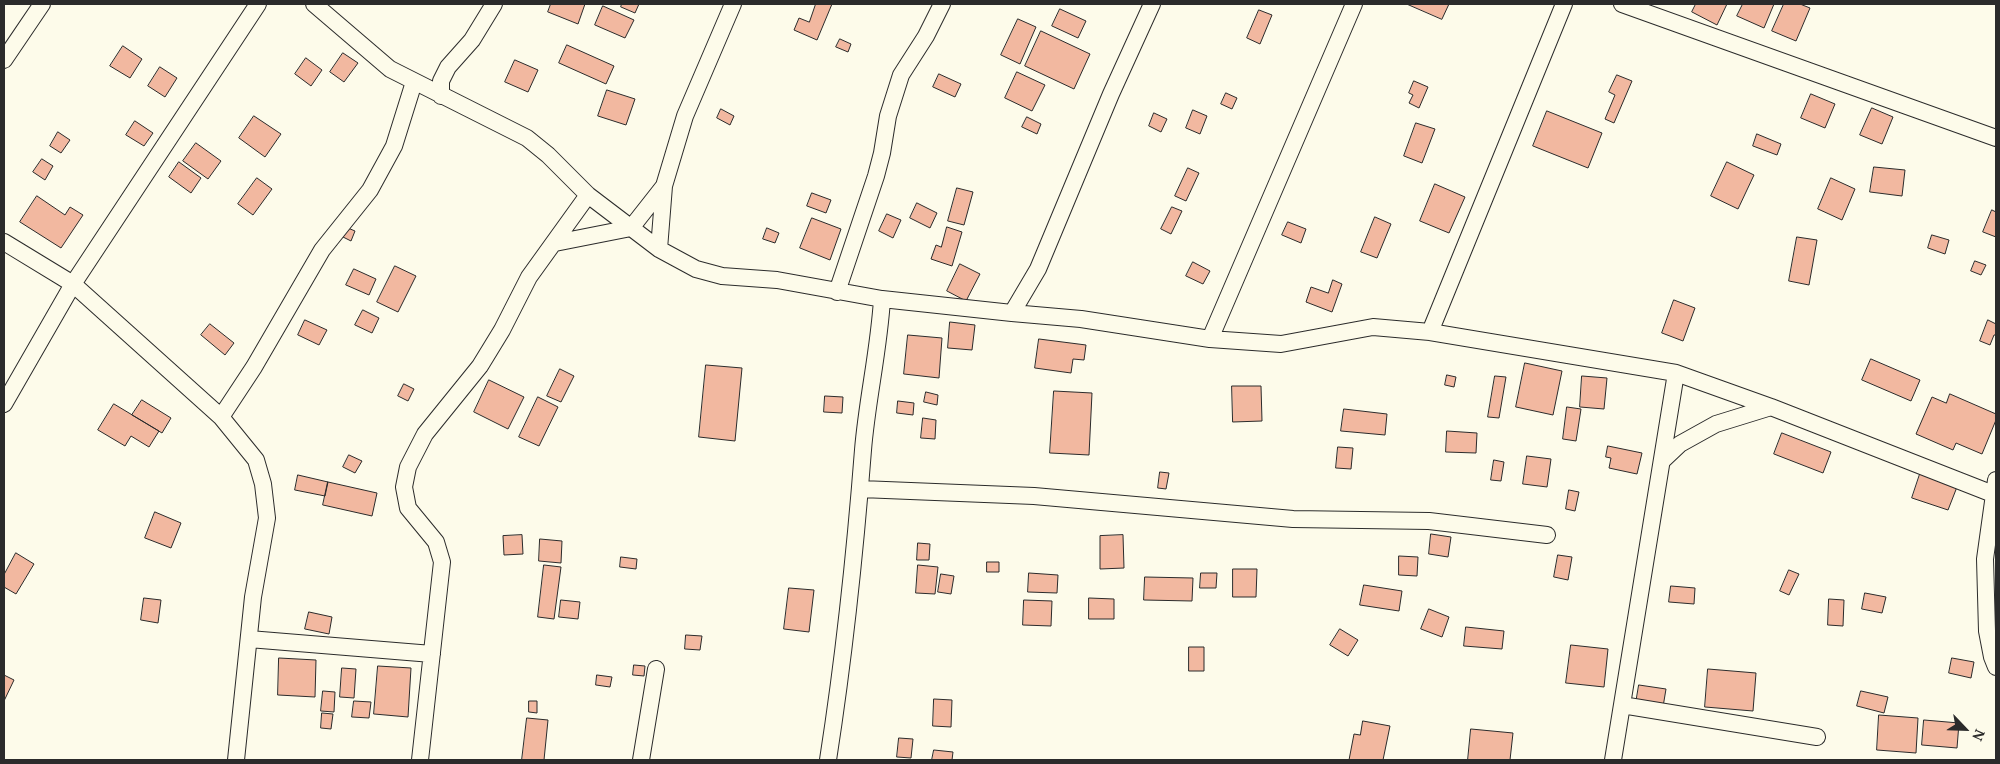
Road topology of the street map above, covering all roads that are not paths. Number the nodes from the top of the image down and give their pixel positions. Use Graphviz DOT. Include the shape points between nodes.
graph roads {
  1 [pos="42,4"];
  2 [pos="258,4"];
  3 [pos="314,4"];
  4 [pos="494,4"];
  5 [pos="733,4"];
  6 [pos="942,4"];
  7 [pos="1152,4"];
  8 [pos="1354,4"];
  9 [pos="1564,4"];
  10 [pos="1622,4"];
  11 [pos="4,60"];
  12 [pos="414,82"];
  13 [pos="441,96"];
  14 [pos="1996,138"];
  15 [pos="664,186"];
  16 [pos="588,195"];
  17 [pos="631,228"];
  18 [pos="4,242"];
  19 [pos="555,243"];
  20 [pos="658,249"];
  21 [pos="73,284"];
  22 [pos="837,292"];
  23 [pos="882,299"];
  24 [pos="1012,313"];
  25 [pos="1430,332"];
  26 [pos="1210,339"];
  27 [pos="1676,372"];
  28 [pos="4,404"];
  29 [pos="1771,407"];
  30 [pos="222,417"];
  31 [pos="1662,461"];
  32 [pos="1995,487"];
  33 [pos="861,489"];
  34 [pos="1547,535"];
  35 [pos="249,638"];
  36 [pos="432,654"];
  37 [pos="1996,667"];
  38 [pos="656,669"];
  39 [pos="1622,705"];
  40 [pos="1817,737"];
  41 [pos="236,760"];
  42 [pos="420,760"];
  43 [pos="641,760"];
  44 [pos="828,760"];
  45 [pos="1613,760"];
  1 -- 11 [label="street"];
  2 -- 21 [label="street"];
  3 -- 12 [label="street" via="390,70"];
  4 -- 13 [label="street" via="472,40 448,67 441,81"];
  5 -- 15 [label="street" via="685,116"];
  6 -- 22 [label="street" via="900,76 876,176"];
  7 -- 24 [label="street" via="1038,269"];
  8 -- 26 [label="street"];
  9 -- 25 [label="street"];
  10 -- 14 [label="street"];
  12 -- 13 [label="street"];
  12 -- 30 [label="street" via="394,146 370,190 322,250"];
  13 -- 16 [label="street" via="526,138"];
  15 -- 17 [label="street"];
  15 -- 20 [label="street"];
  16 -- 17 [label="street"];
  16 -- 19 [label="street"];
  17 -- 19 [label="street"];
  17 -- 20 [label="street"];
  18 -- 21 [label="street"];
  19 -- 36 [label="street" via="529,278 480,366 425,434 408,467 404,487 408,508 436,542 442,562"];
  20 -- 22 [label="street" via="696,269 722,276 777,280"];
  21 -- 28 [label="street"];
  21 -- 30 [label="street"];
  22 -- 23 [label="street"];
  23 -- 24 [label="street"];
  23 -- 33 [label="street"];
  24 -- 26 [label="street" via="1081,318"];
  25 -- 26 [label="street" via="1373,327 1281,344"];
  25 -- 27 [label="street"];
  27 -- 29 [label="street"];
  27 -- 31 [label="street"];
  29 -- 31 [label="street" via="1716,424 1680,444"];
  29 -- 32 [label="street"];
  30 -- 35 [label="street" via="256,460 263,484 267,518"];
  31 -- 39 [label="street"];
  32 -- 37 [label="street" via="1985,560 1987,631"];
  33 -- 34 [label="street" via="1034,496 1293,519 1429,521"];
  33 -- 44 [label="street" via="842,670"];
  35 -- 36 [label="street"];
  35 -- 41 [label="street"];
  36 -- 42 [label="street"];
  38 -- 43 [label="street"];
  39 -- 40 [label="street"];
  39 -- 45 [label="street"];
}
